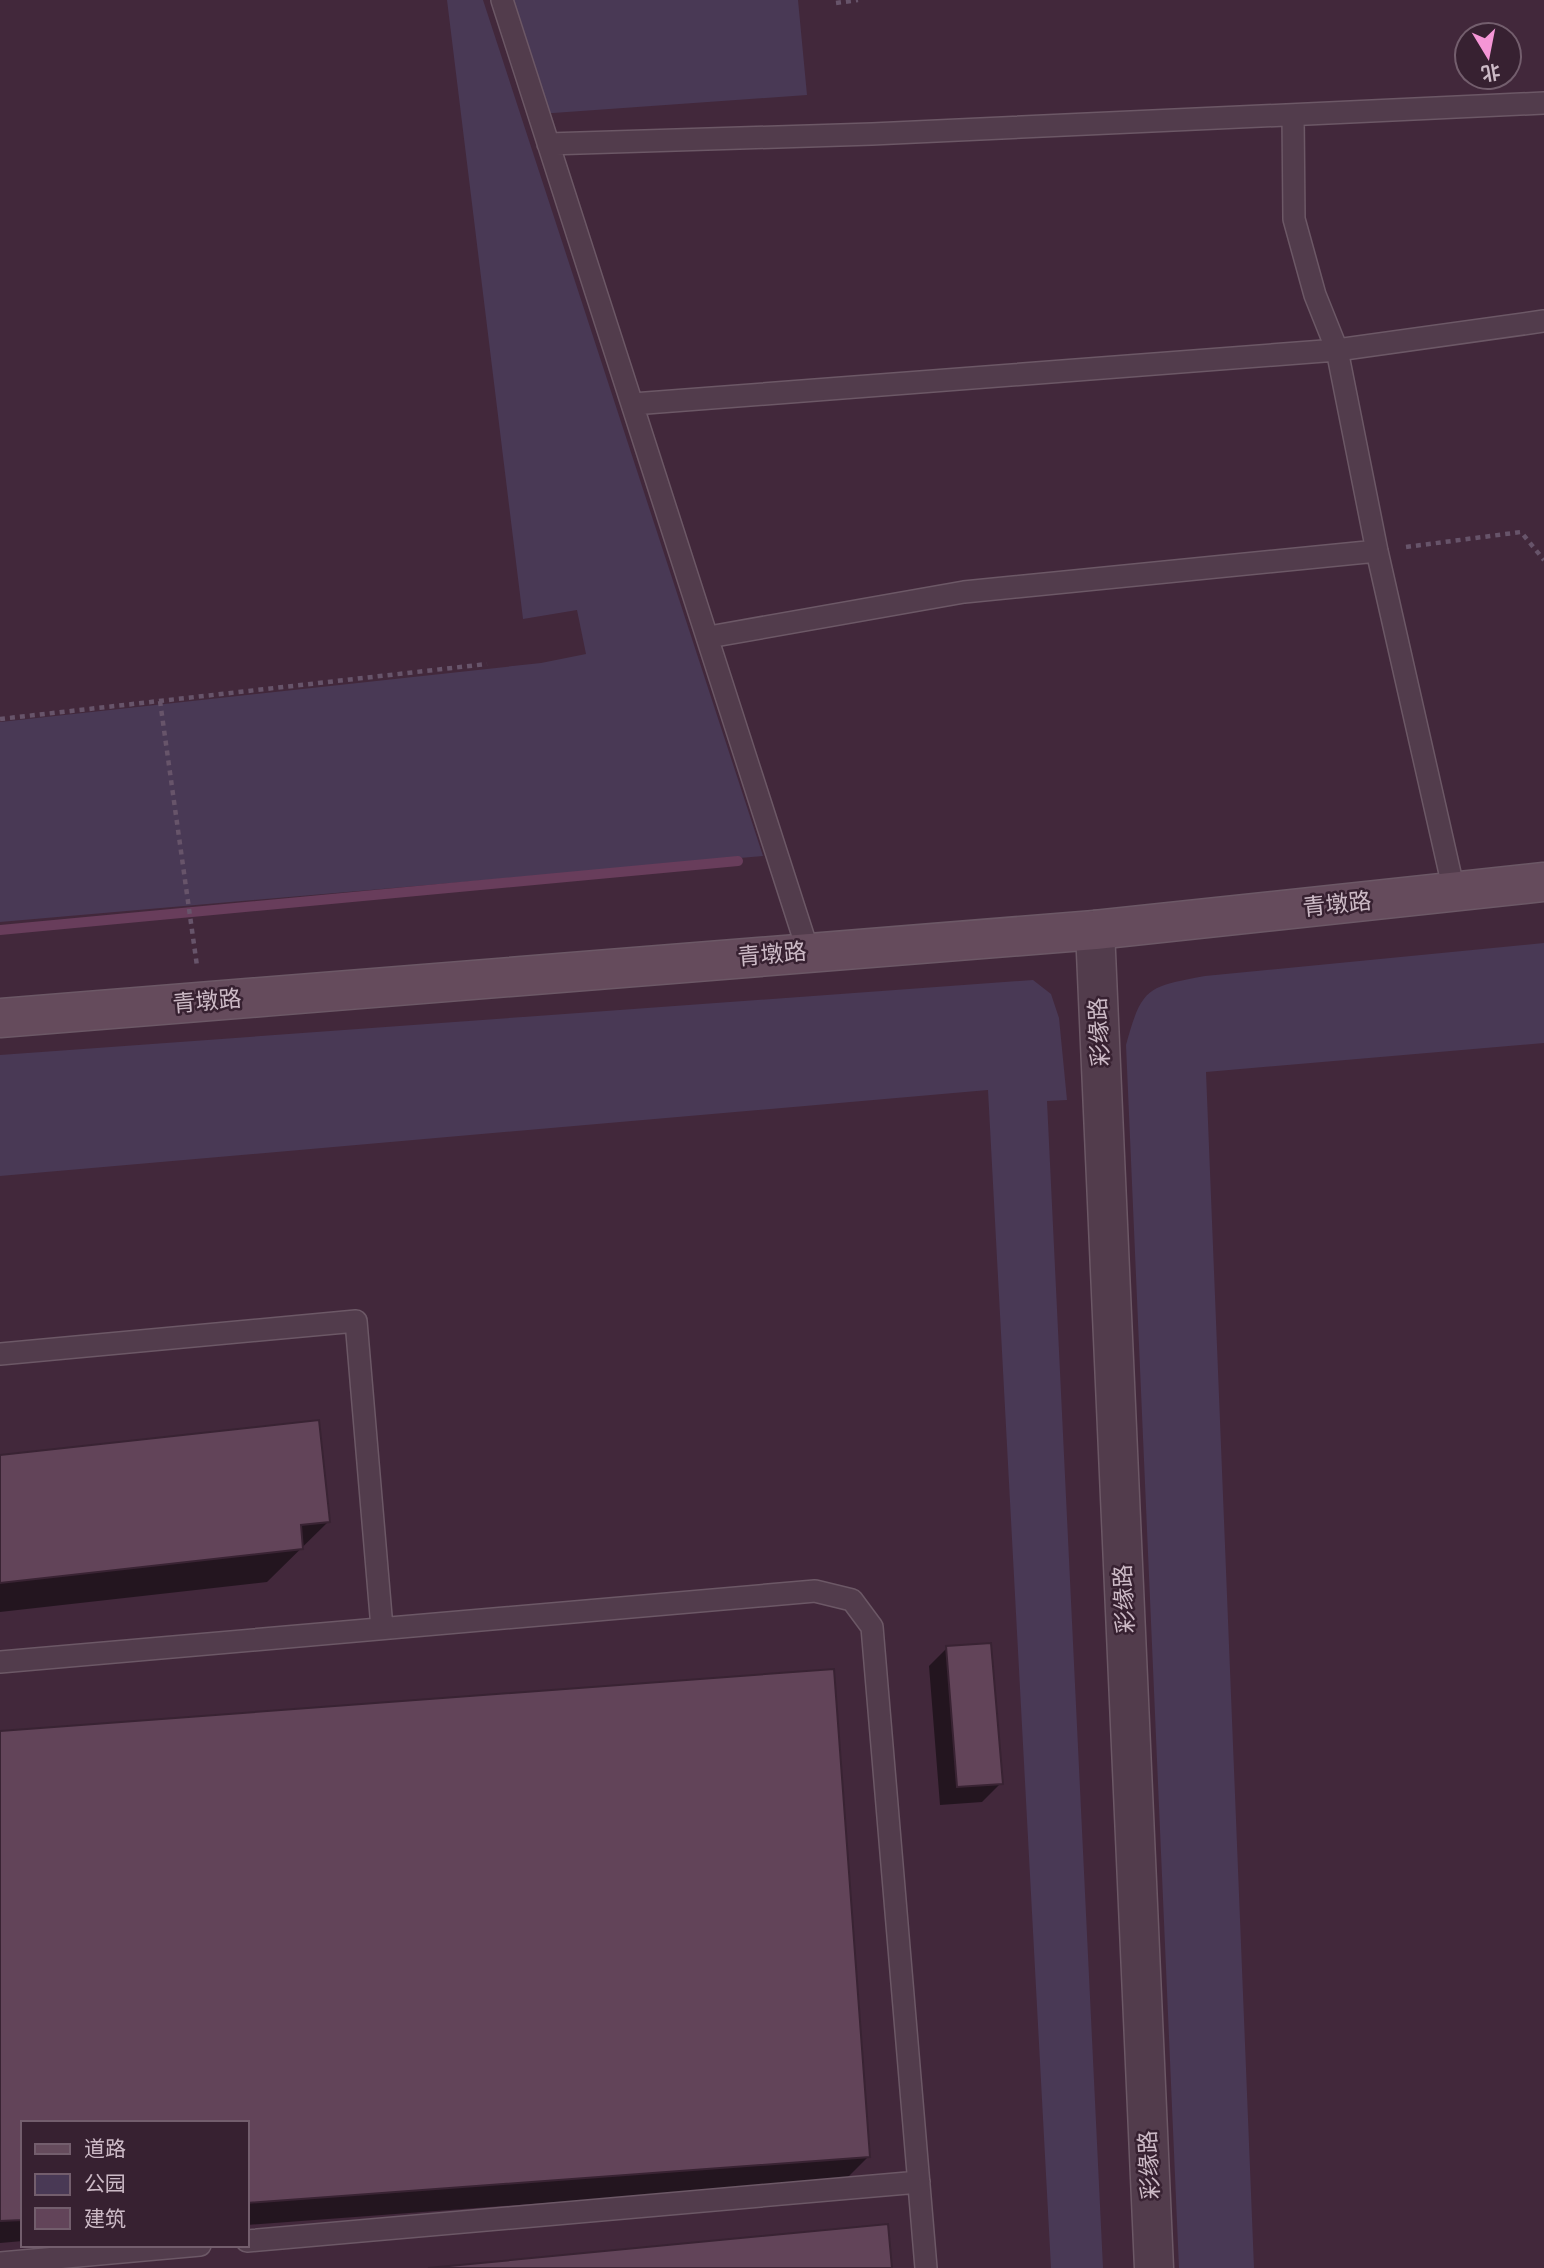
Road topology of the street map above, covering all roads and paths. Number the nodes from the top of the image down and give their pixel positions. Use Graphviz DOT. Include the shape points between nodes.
graph roads {
  1 [pos="502,0"];
  2 [pos="858,0"];
  3 [pos="836,3"];
  4 [pos="1544,103"];
  5 [pos="1293,115"];
  6 [pos="548,144"];
  7 [pos="1544,321"];
  8 [pos="1337,350"];
  9 [pos="633,404"];
  10 [pos="1377,551"];
  11 [pos="1544,560"];
  12 [pos="709,637"];
  13 [pos="488,664"];
  14 [pos="160,701"];
  15 [pos="0,719"];
  16 [pos="1544,882"];
  17 [pos="1454,891"];
  18 [pos="1095,929"];
  19 [pos="192,931"];
  20 [pos="808,951"];
  21 [pos="0,1018"];
  22 [pos="0,1354"];
  23 [pos="382,1629"];
  24 [pos="0,1662"];
  25 [pos="919,2182"];
  26 [pos="248,2241"];
  27 [pos="178,2247"];
  28 [pos="0,2263"];
  29 [pos="926,2268"];
  30 [pos="1153,2268"];
  1 -- 6 [label="lane"];
  2 -- 3 [label="path"];
  4 -- 5 [label="lane"];
  5 -- 6 [label="lane"];
  5 -- 8 [label="lane" via="1294,219 1315,295"];
  6 -- 9 [label="lane"];
  7 -- 8 [label="lane"];
  8 -- 9 [label="lane"];
  8 -- 10 [label="lane"];
  9 -- 12 [label="lane"];
  10 -- 11 [label="path" via="1521,532"];
  10 -- 12 [label="lane" via="964,592"];
  10 -- 17 [label="lane"];
  12 -- 20 [label="lane"];
  13 -- 14 [label="path"];
  14 -- 15 [label="path"];
  14 -- 19 [label="path"];
  16 -- 17 [label="main road, 青墩路"];
  17 -- 18 [label="main road, 青墩路"];
  18 -- 20 [label="main road, 青墩路"];
  18 -- 30 [label="street, 彩缘路"];
  20 -- 21 [label="main road, 青墩路"];
  22 -- 23 [label="lane" via="356,1321"];
  23 -- 24 [label="lane"];
  23 -- 25 [label="lane" via="815,1591 852,1600 872,1627"];
  25 -- 26 [label="lane"];
  25 -- 29 [label="lane"];
  27 -- 28 [label="lane"];
}
